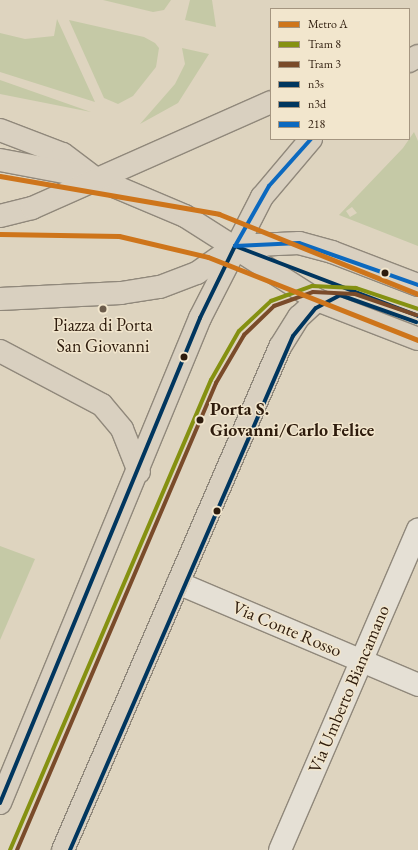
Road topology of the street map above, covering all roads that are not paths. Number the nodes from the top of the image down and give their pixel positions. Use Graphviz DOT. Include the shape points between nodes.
graph roads {
  1 [pos="270,102"];
  2 [pos="0,130"];
  3 [pos="310,140"];
  4 [pos="0,160"];
  5 [pos="95,178"];
  6 [pos="0,216"];
  7 [pos="235,246"];
  8 [pos="418,285"];
  9 [pos="0,299"];
  10 [pos="317,300"];
  11 [pos="418,339"];
  12 [pos="0,351"];
  13 [pos="138,472"];
  14 [pos="418,529"];
  15 [pos="178,583"];
  16 [pos="362,661"];
  17 [pos="418,685"];
  18 [pos="0,803"];
  19 [pos="63,850"];
  20 [pos="280,850"];
  1 -- 5 [label="main road"];
  2 -- 5 [label="main road" via="63,154"];
  3 -- 7 [label="main road" via="269,186"];
  4 -- 5 [label="main road"];
  5 -- 6 [label="main road" via="32,208"];
  5 -- 7 [label="main road" via="185,216"];
  7 -- 8 [label="main road" via="299,243 332,252"];
  7 -- 9 [label="main road" via="197,273 160,287 121,293"];
  7 -- 10 [label="main road"];
  7 -- 13 [label="main road" via="200,318"];
  10 -- 11 [label="main road"];
  10 -- 15 [label="main road" via="300,317 280,347"];
  12 -- 13 [label="main road" via="102,405 122,429"];
  13 -- 18 [label="main road"];
  14 -- 16 [label="street, Via Umberto Biancamano"];
  15 -- 16 [label="street, Via Conte Rosso"];
  15 -- 19 [label="main road"];
  16 -- 17 [label="street, Via Conte Rosso"];
  16 -- 20 [label="street, Via Umberto Biancamano"];
}
